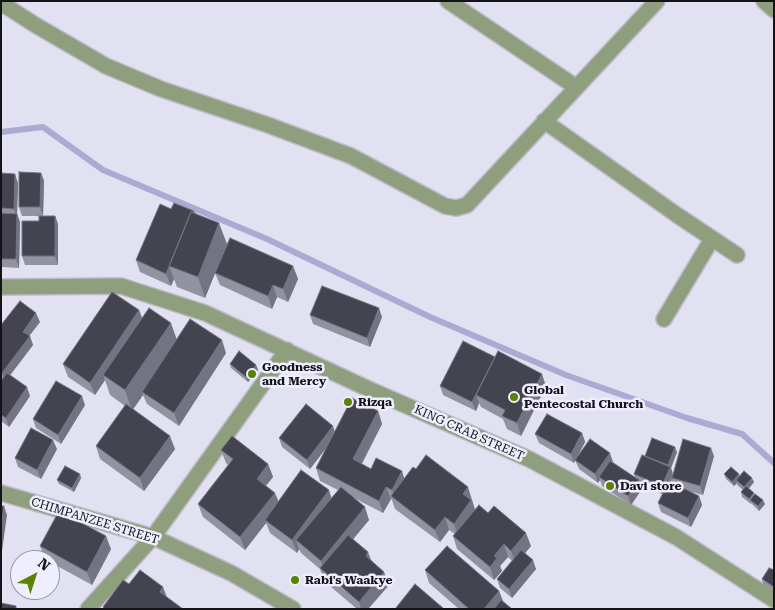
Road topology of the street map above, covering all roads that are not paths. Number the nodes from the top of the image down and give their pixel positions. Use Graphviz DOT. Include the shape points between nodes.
graph roads {
  1 [pos="448,1"];
  2 [pos="657,1"];
  3 [pos="764,1"];
  4 [pos="1,3"];
  5 [pos="774,10"];
  6 [pos="576,87"];
  7 [pos="544,121"];
  8 [pos="712,239"];
  9 [pos="737,255"];
  10 [pos="1,286"];
  11 [pos="664,319"];
  12 [pos="287,350"];
  13 [pos="1,493"];
  14 [pos="153,537"];
  15 [pos="774,600"];
  16 [pos="88,609"];
  17 [pos="293,609"];
  1 -- 6 [label="street"];
  2 -- 6 [label="street"];
  3 -- 5 [label="street"];
  4 -- 7 [label="street" via="106,66 161,89 351,156 445,206 456,208 466,205"];
  6 -- 7 [label="street"];
  7 -- 8 [label="street"];
  8 -- 9 [label="street"];
  8 -- 11 [label="street"];
  10 -- 12 [label="street, KING CRAB STREET" via="121,286 205,313"];
  12 -- 14 [label="street"];
  12 -- 15 [label="street, KING CRAB STREET" via="529,460 676,537"];
  13 -- 14 [label="street, CHIMPANZEE STREET"];
  14 -- 16 [label="street"];
  14 -- 17 [label="street, CHIMPANZEE STREET" via="231,573"];
}
